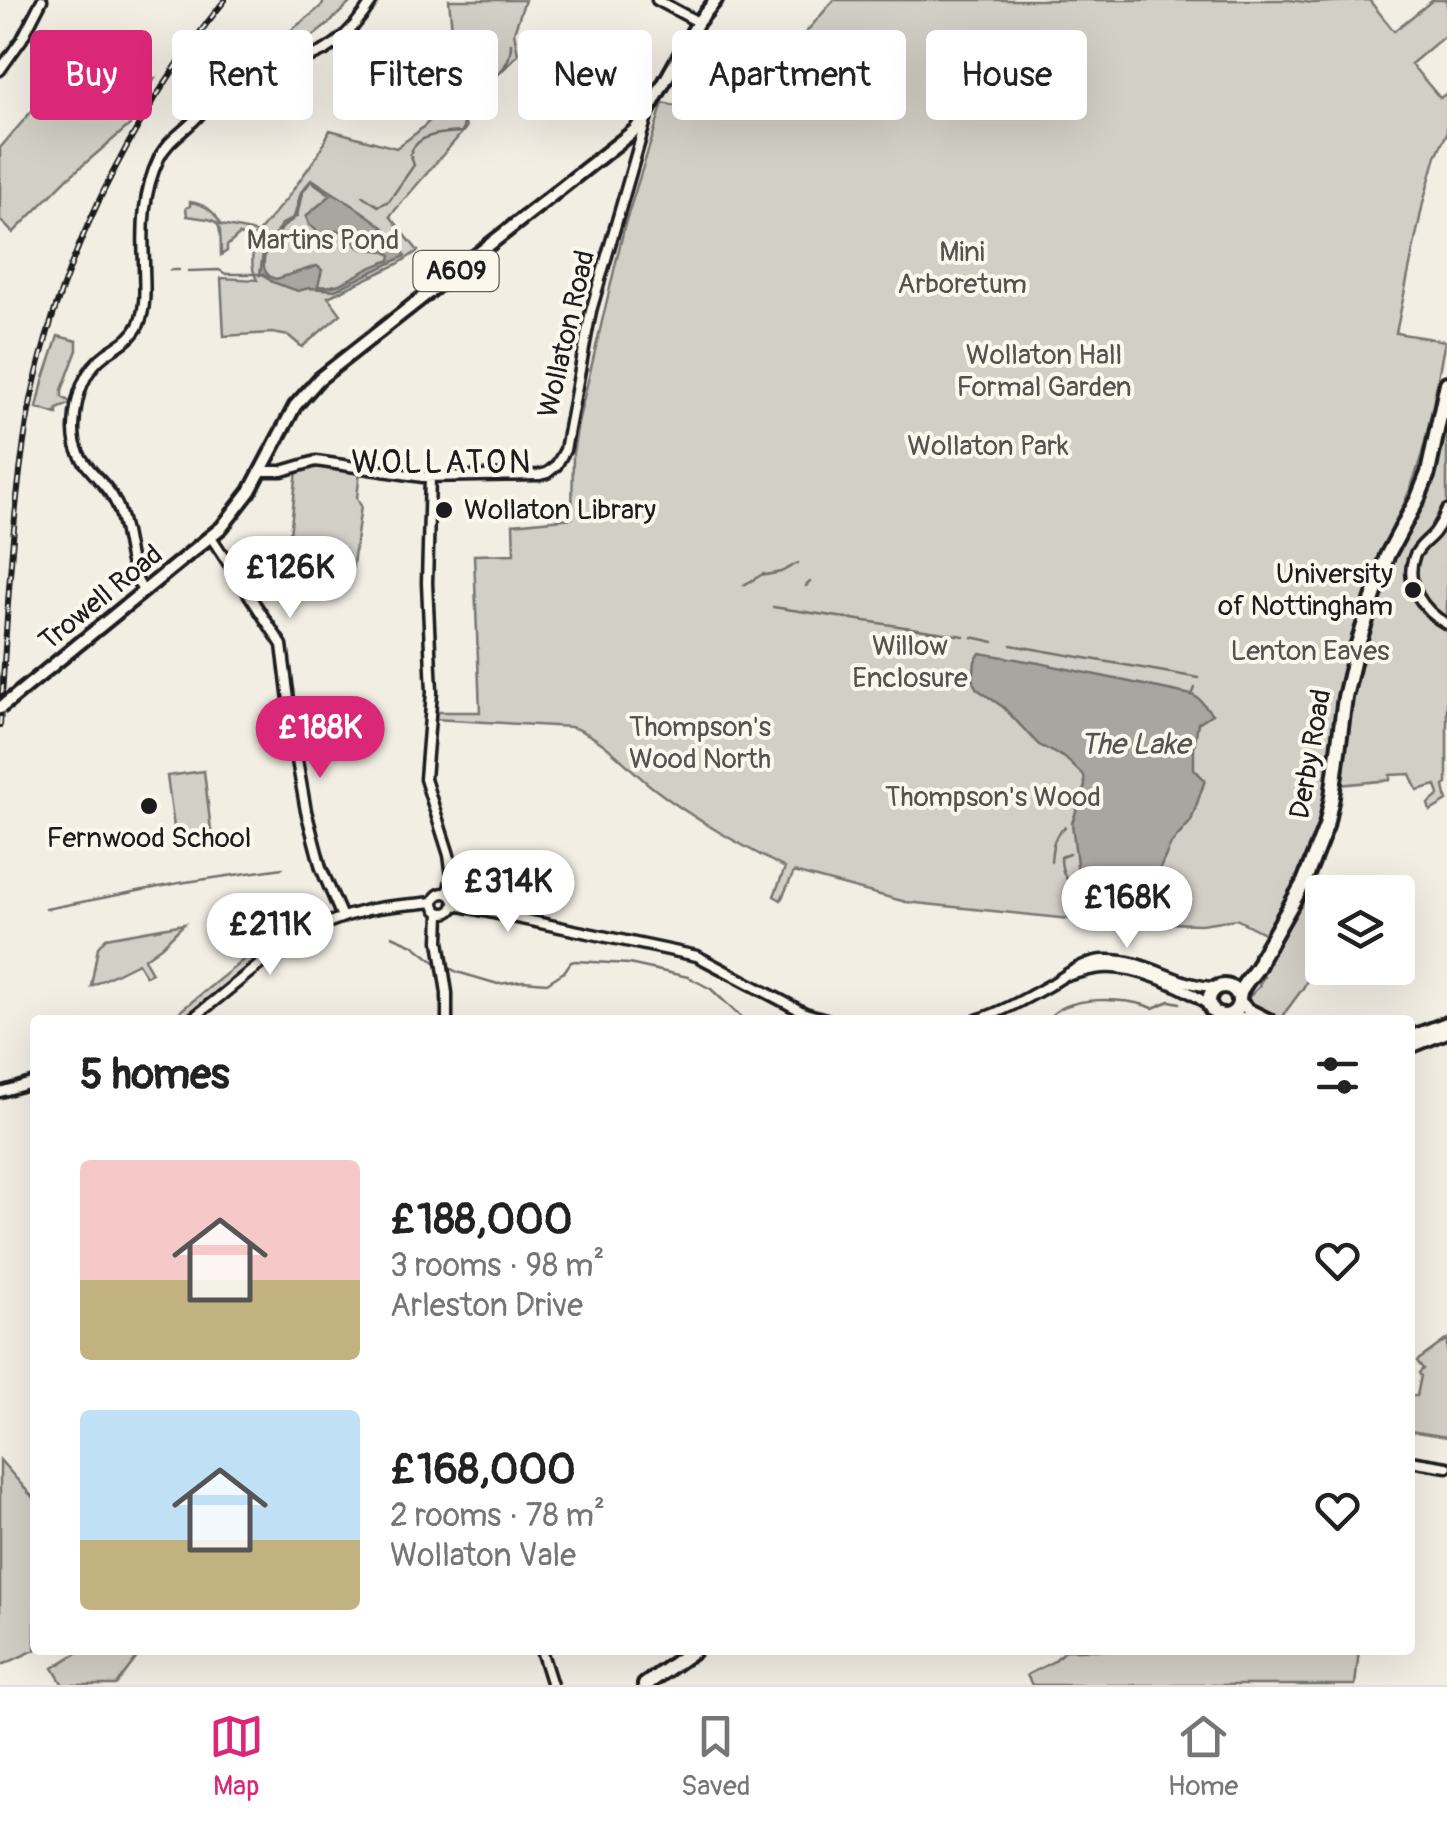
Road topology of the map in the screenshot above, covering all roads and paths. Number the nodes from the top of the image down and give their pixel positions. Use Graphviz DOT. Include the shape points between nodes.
graph roads {
  1 [pos="42,0"];
  2 [pos="373,0"];
  3 [pos="657,0"];
  4 [pos="716,0"];
  5 [pos="698,22"];
  6 [pos="0,70"];
  7 [pos="637,132"];
  8 [pos="622,140"];
  9 [pos="636,150"];
  10 [pos="1447,383"];
  11 [pos="262,471"];
  12 [pos="426,477"];
  13 [pos="1447,510"];
  14 [pos="212,537"];
  15 [pos="144,592"];
  16 [pos="1447,624"];
  17 [pos="5,704"];
  18 [pos="448,893"];
  19 [pos="433,902"];
  20 [pos="455,905"];
  21 [pos="440,913"];
  22 [pos="342,917"];
  23 [pos="1262,956"];
  24 [pos="1180,984"];
  25 [pos="1219,987"];
  26 [pos="1239,999"];
  27 [pos="1208,1011"];
  28 [pos="196,1015"];
  29 [pos="447,1015"];
  30 [pos="812,1015"];
  31 [pos="993,1015"];
  32 [pos="1228,1015"];
  33 [pos="1259,1015"];
  34 [pos="1447,1023"];
  35 [pos="1447,1032"];
  36 [pos="1415,1036"];
  37 [pos="1415,1045"];
  38 [pos="30,1083"];
  39 [pos="0,1092"];
  40 [pos="1415,1462"];
  41 [pos="1447,1466"];
  42 [pos="543,1655"];
  43 [pos="675,1655"];
  44 [pos="687,1655"];
  45 [pos="552,1685"];
  46 [pos="635,1685"];
  47 [pos="645,1685"];
  1 -- 6 [label="street"];
  2 -- 15 [label="street" via="320,53 250,53 228,65 202,111 160,154 144,220 142,316 131,337 88,371 74,424 86,467 116,502 130,565"];
  3 -- 5 [label="street"];
  4 -- 5 [label="main road, A609"];
  5 -- 7 [label="main road, A609"];
  7 -- 8 [label="main road, A609"];
  7 -- 9 [label="street, Wollaton Road"];
  8 -- 9 [label="street"];
  8 -- 11 [label="main road, A609" via="319,378 295,406"];
  9 -- 12 [label="street, Wollaton Road" via="591,311 560,461 540,474"];
  10 -- 23 [label="highway, Derby Road" via="1428,473 1388,554 1356,650 1326,826"];
  11 -- 12 [label="street, Wollaton Road" via="316,460"];
  11 -- 14 [label="main road, Trowell Road / A609"];
  12 -- 18 [label="street" via="432,692 425,779 449,855"];
  13 -- 16 [label="street" via="1412,567 1422,604"];
  14 -- 15 [label="main road, Trowell Road / A609"];
  14 -- 22 [label="street" via="282,644 309,823"];
  15 -- 17 [label="main road, Trowell Road / A609"];
  18 -- 19 [label="street"];
  18 -- 20 [label="street"];
  19 -- 21 [label="street"];
  19 -- 22 [label="street"];
  20 -- 21 [label="street"];
  20 -- 30 [label="street" via="697,956"];
  21 -- 29 [label="street"];
  22 -- 28 [label="street" via="282,946"];
  23 -- 25 [label="highway, Derby Road"];
  23 -- 26 [label="highway, Derby Road"];
  24 -- 25 [label="street"];
  24 -- 27 [label="street"];
  24 -- 31 [label="street" via="1095,961"];
  25 -- 26 [label="highway"];
  25 -- 27 [label="highway" via="1209,996"];
  26 -- 32 [label="highway"];
  26 -- 33 [label="main road"];
  34 -- 36 [label="main road"];
  35 -- 37 [label="main road"];
  38 -- 39 [label="street"];
  40 -- 41 [label="street"];
  42 -- 45 [label="street"];
  43 -- 46 [label="highway"];
  44 -- 47 [label="highway"];
}
